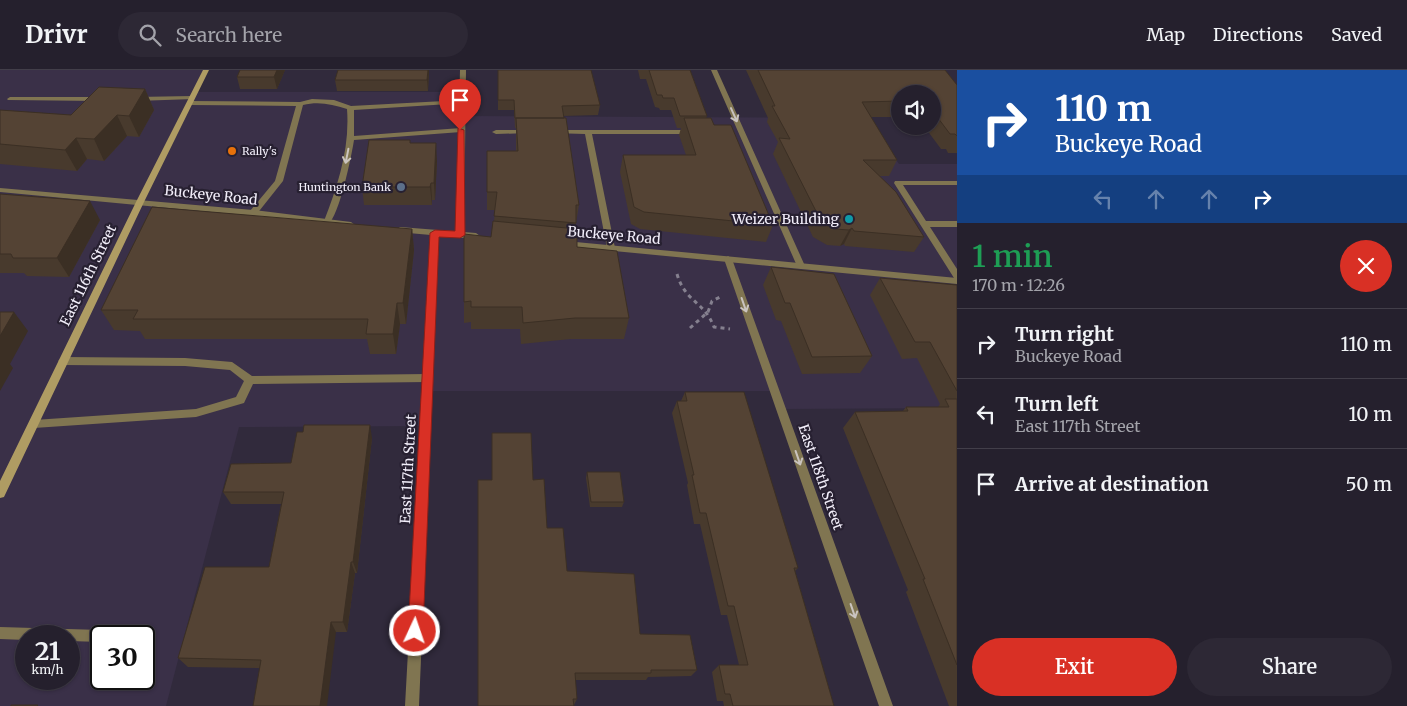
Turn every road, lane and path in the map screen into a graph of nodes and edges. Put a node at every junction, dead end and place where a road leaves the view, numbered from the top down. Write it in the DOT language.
graph roads {
  1 [pos="206,70"];
  2 [pos="463,70"];
  3 [pos="714,70"];
  4 [pos="10,99"];
  5 [pos="104,99"];
  6 [pos="124,99"];
  7 [pos="191,101"];
  8 [pos="463,102"];
  9 [pos="300,104"];
  10 [pos="350,108"];
  11 [pos="460,130"];
  12 [pos="496,132"];
  13 [pos="533,132"];
  14 [pos="542,132"];
  15 [pos="588,132"];
  16 [pos="702,132"];
  17 [pos="350,138"];
  18 [pos="957,183"];
  19 [pos="0,190"];
  20 [pos="140,202"];
  21 [pos="253,213"];
  22 [pos="328,221"];
  23 [pos="924,224"];
  24 [pos="957,224"];
  25 [pos="356,226"];
  26 [pos="395,230"];
  27 [pos="435,233"];
  28 [pos="460,235"];
  29 [pos="485,237"];
  30 [pos="552,243"];
  31 [pos="611,248"];
  32 [pos="728,258"];
  33 [pos="801,266"];
  34 [pos="677,274"];
  35 [pos="957,276"];
  36 [pos="957,281"];
  37 [pos="720,297"];
  38 [pos="708,312"];
  39 [pos="690,328"];
  40 [pos="730,329"];
  41 [pos="63,361"];
  42 [pos="428,378"];
  43 [pos="250,380"];
  44 [pos="34,424"];
  45 [pos="0,493"];
  46 [pos="0,633"];
  47 [pos="90,636"];
  48 [pos="412,706"];
  49 [pos="886,706"];
  1 -- 7 [label="main road, East 116th Street"];
  2 -- 8 [label="street"];
  3 -- 33 [label="street, one-way"];
  4 -- 5 [label="street"];
  6 -- 7 [label="street"];
  7 -- 9 [label="street"];
  7 -- 20 [label="main road, East 116th Street"];
  8 -- 10 [label="street"];
  8 -- 11 [label="street"];
  9 -- 10 [label="street"];
  9 -- 21 [label="street"];
  10 -- 17 [label="street"];
  11 -- 17 [label="street"];
  11 -- 28 [label="street"];
  12 -- 13 [label="street"];
  14 -- 15 [label="street"];
  15 -- 16 [label="street"];
  15 -- 31 [label="street"];
  17 -- 22 [label="street, one-way"];
  18 -- 23 [label="street"];
  19 -- 20 [label="street, Buckeye Road"];
  20 -- 21 [label="street, Buckeye Road"];
  20 -- 41 [label="main road, East 116th Street"];
  21 -- 22 [label="street, Buckeye Road"];
  22 -- 25 [label="street, Buckeye Road"];
  23 -- 24 [label="street"];
  23 -- 35 [label="street"];
  26 -- 27 [label="street"];
  27 -- 28 [label="street"];
  27 -- 42 [label="street, East 117th Street"];
  28 -- 29 [label="street"];
  30 -- 31 [label="street, Buckeye Road"];
  31 -- 32 [label="street, Buckeye Road"];
  32 -- 33 [label="street, Buckeye Road"];
  32 -- 49 [label="street, East 118th Street, one-way"];
  33 -- 36 [label="street, Buckeye Road"];
  34 -- 38 [label="path"];
  37 -- 38 [label="path"];
  38 -- 39 [label="path"];
  38 -- 40 [label="path"];
  41 -- 43 [label="street"];
  41 -- 44 [label="main road, East 116th Street"];
  42 -- 43 [label="street"];
  42 -- 48 [label="street, East 117th Street"];
  43 -- 44 [label="street"];
  44 -- 45 [label="main road, East 116th Street"];
  46 -- 47 [label="street"];
}
